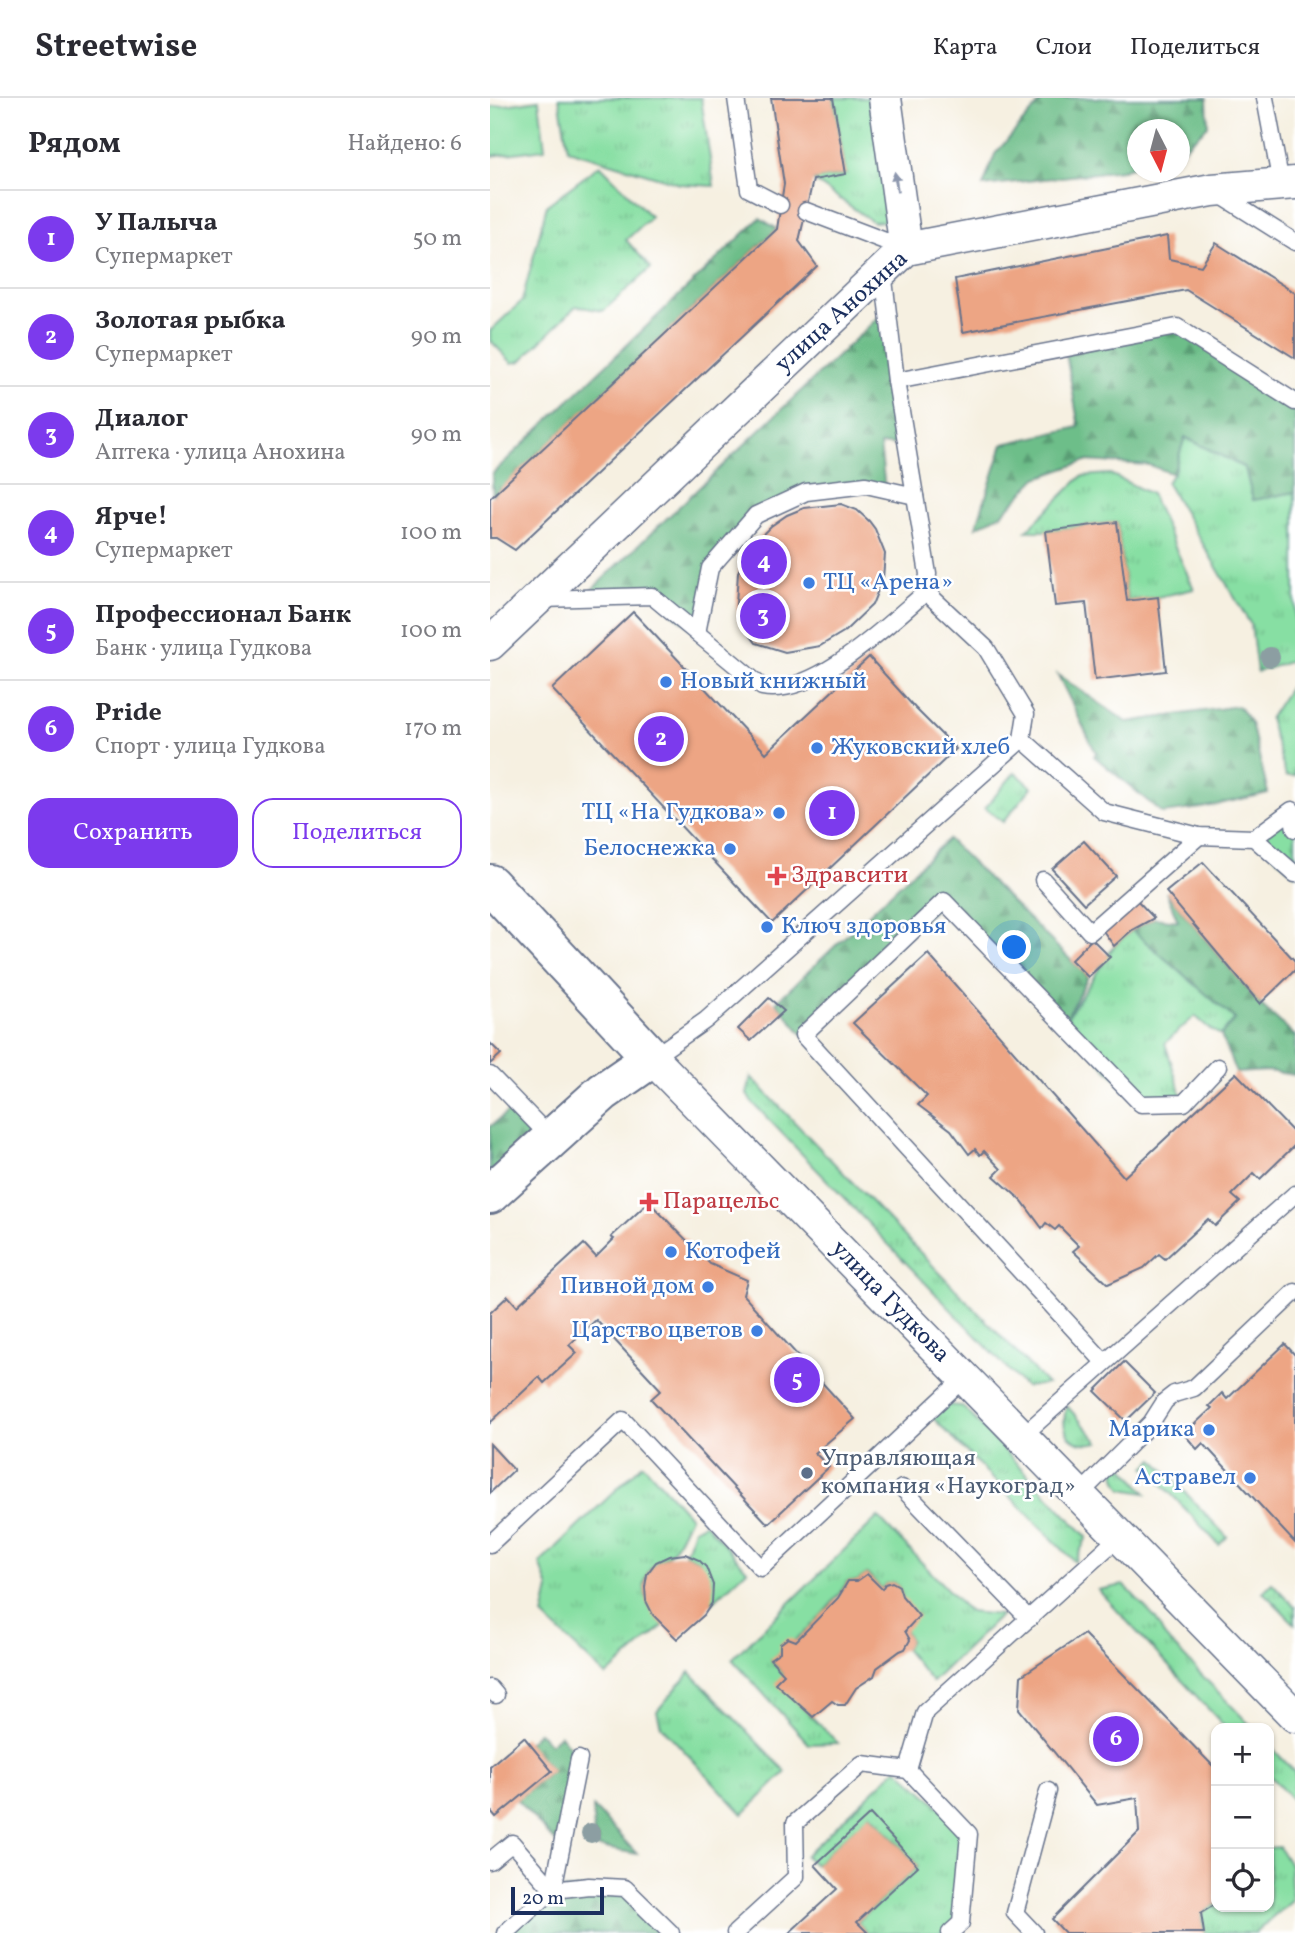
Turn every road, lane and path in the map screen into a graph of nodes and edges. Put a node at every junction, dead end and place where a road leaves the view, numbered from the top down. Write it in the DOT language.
graph roads {
  1 [pos="736,98"];
  2 [pos="885,98"];
  3 [pos="1265,98"];
  4 [pos="1288,184"];
  5 [pos="1212,190"];
  6 [pos="780,205"];
  7 [pos="806,211"];
  8 [pos="1295,242"];
  9 [pos="906,249"];
  10 [pos="883,271"];
  11 [pos="896,381"];
  12 [pos="1295,402"];
  13 [pos="915,496"];
  14 [pos="926,592"];
  15 [pos="538,599"];
  16 [pos="697,633"];
  17 [pos="490,644"];
  18 [pos="1022,739"];
  19 [pos="1295,829"];
  20 [pos="1199,836"];
  21 [pos="1254,838"];
  22 [pos="1295,874"];
  23 [pos="1043,880"];
  24 [pos="490,884"];
  25 [pos="652,1058"];
  26 [pos="1217,1067"];
  27 [pos="490,1075"];
  28 [pos="552,1139"];
  29 [pos="490,1194"];
  30 [pos="1295,1194"];
  31 [pos="1295,1292"];
  32 [pos="1104,1362"];
  33 [pos="964,1378"];
  34 [pos="1021,1437"];
  35 [pos="902,1488"];
  36 [pos="1079,1495"];
  37 [pos="1119,1537"];
  38 [pos="490,1544"];
  39 [pos="1029,1619"];
  40 [pos="1295,1716"];
  41 [pos="579,1759"];
  42 [pos="908,1770"];
  43 [pos="1048,1791"];
  44 [pos="490,1861"];
  45 [pos="553,1890"];
  46 [pos="505,1933"];
  47 [pos="671,1933"];
  48 [pos="735,1933"];
  49 [pos="950,1933"];
  50 [pos="1034,1933"];
  1 -- 6 [label="lane"];
  9 -- 2 [label="street, one-way"];
  3 -- 4 [label="lane"];
  4 -- 5 [label="street, улица Анохина"];
  5 -- 8 [label="lane"];
  5 -- 9 [label="street, улица Анохина"];
  7 -- 9 [label="lane"];
  9 -- 10 [label="street, улица Анохина"];
  10 -- 11 [label="lane"];
  10 -- 15 [label="street, улица Анохина"];
  11 -- 12 [label="lane"];
  11 -- 13 [label="lane"];
  13 -- 14 [label="lane"];
  13 -- 16 [label="lane"];
  14 -- 16 [label="lane"];
  14 -- 18 [label="lane"];
  15 -- 16 [label="lane"];
  15 -- 17 [label="street, улица Анохина"];
  18 -- 20 [label="lane"];
  18 -- 25 [label="lane"];
  19 -- 21 [label="lane"];
  20 -- 21 [label="lane"];
  20 -- 23 [label="lane"];
  21 -- 22 [label="lane"];
  24 -- 25 [label="street, улица Гудкова"];
  25 -- 28 [label="street"];
  25 -- 33 [label="street, улица Гудкова"];
  26 -- 32 [label="lane"];
  27 -- 28 [label="lane"];
  28 -- 29 [label="street"];
  30 -- 32 [label="lane"];
  31 -- 36 [label="lane"];
  32 -- 34 [label="lane"];
  33 -- 34 [label="street, улица Гудкова"];
  33 -- 38 [label="lane"];
  34 -- 36 [label="street, улица Гудкова"];
  35 -- 39 [label="lane"];
  36 -- 37 [label="street, улица Гудкова"];
  37 -- 39 [label="lane"];
  37 -- 40 [label="street, улица Гудкова"];
  39 -- 42 [label="lane"];
  41 -- 45 [label="lane"];
  42 -- 48 [label="lane"];
  42 -- 49 [label="lane"];
  43 -- 50 [label="lane"];
  44 -- 45 [label="lane"];
  45 -- 46 [label="lane"];
  45 -- 47 [label="lane"];
}
